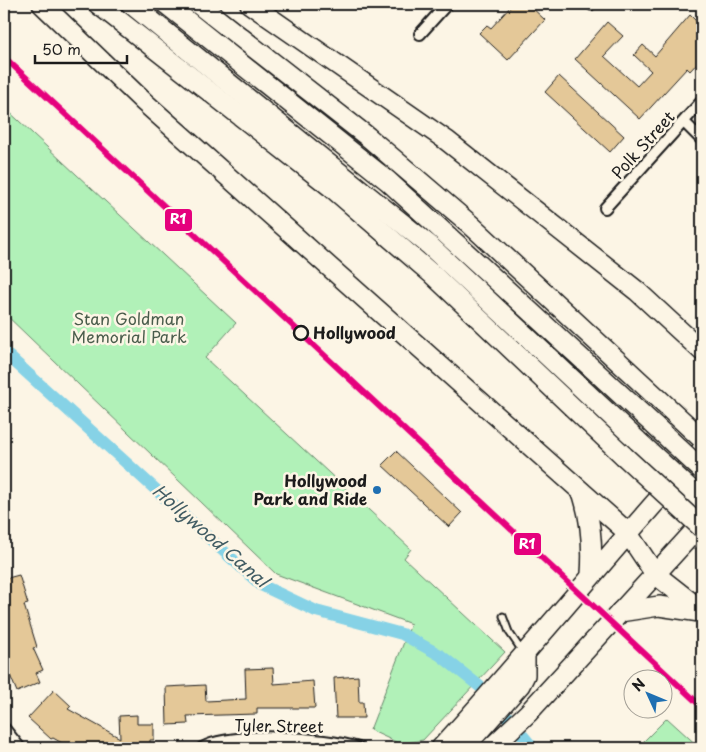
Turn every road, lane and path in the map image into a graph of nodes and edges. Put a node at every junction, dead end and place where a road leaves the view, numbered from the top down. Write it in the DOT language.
graph roads {
  1 [pos="42,4"];
  2 [pos="98,4"];
  3 [pos="131,4"];
  4 [pos="166,4"];
  5 [pos="198,4"];
  6 [pos="250,4"];
  7 [pos="448,4"];
  8 [pos="420,34"];
  9 [pos="702,102"];
  10 [pos="684,122"];
  11 [pos="702,140"];
  12 [pos="605,208"];
  13 [pos="702,351"];
  14 [pos="702,439"];
  15 [pos="702,450"];
  16 [pos="702,470"];
  17 [pos="583,495"];
  18 [pos="702,500"];
  19 [pos="702,523"];
  20 [pos="702,528"];
  21 [pos="627,532"];
  22 [pos="591,574"];
  23 [pos="655,574"];
  24 [pos="620,612"];
  25 [pos="702,612"];
  26 [pos="503,616"];
  27 [pos="525,655"];
  28 [pos="494,702"];
  29 [pos="4,728"];
  30 [pos="321,740"];
  31 [pos="20,748"];
  32 [pos="202,748"];
  33 [pos="313,748"];
  34 [pos="358,748"];
  35 [pos="441,748"];
  36 [pos="464,748"];
  37 [pos="491,748"];
  1 -- 17 [label="highway"];
  2 -- 20 [label="highway, bridge"];
  3 -- 18 [label="highway, bridge"];
  4 -- 16 [label="highway, bridge"];
  5 -- 14 [label="highway"];
  6 -- 13 [label="highway"];
  7 -- 8 [label="street"];
  9 -- 10 [label="street, Polk Street"];
  10 -- 11 [label="street"];
  10 -- 12 [label="street, Polk Street"];
  15 -- 21 [label="highway"];
  17 -- 21 [label="highway"];
  17 -- 22 [label="highway"];
  19 -- 23 [label="highway"];
  21 -- 22 [label="highway"];
  21 -- 23 [label="highway"];
  22 -- 27 [label="highway"];
  23 -- 24 [label="highway"];
  23 -- 25 [label="highway"];
  24 -- 25 [label="highway"];
  24 -- 37 [label="highway"];
  26 -- 27 [label="lane"];
  27 -- 28 [label="highway"];
  28 -- 35 [label="highway"];
  28 -- 36 [label="highway"];
  29 -- 31 [label="street"];
  30 -- 32 [label="street, Tyler Street"];
  30 -- 33 [label="lane"];
  30 -- 34 [label="street, Tyler Street"];
}
